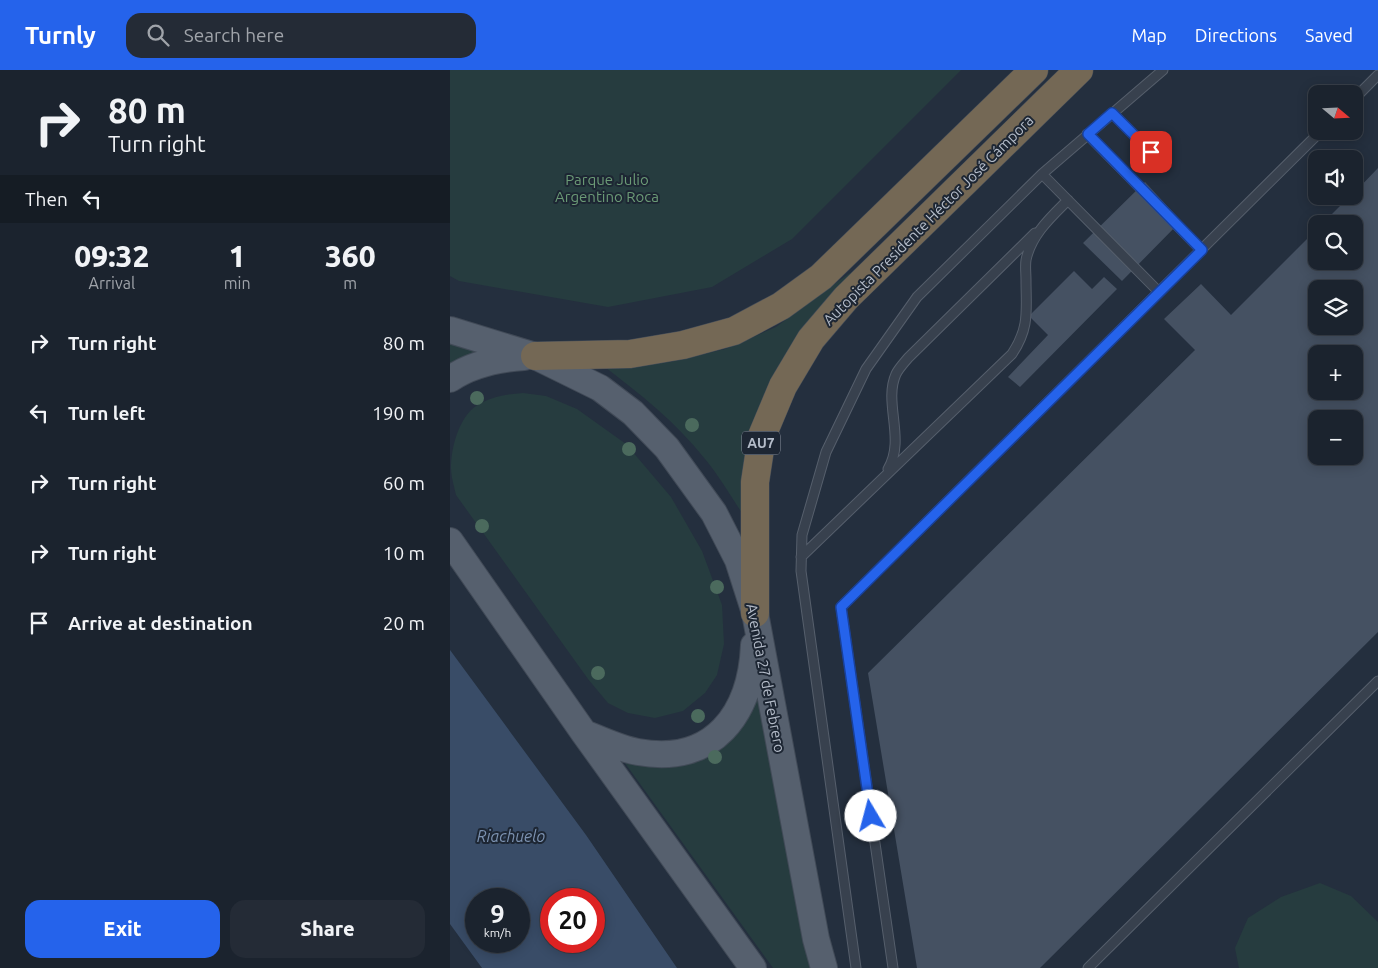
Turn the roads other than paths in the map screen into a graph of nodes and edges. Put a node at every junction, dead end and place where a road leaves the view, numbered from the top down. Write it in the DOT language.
graph roads {
  1 [pos="1034,70"];
  2 [pos="1079,70"];
  3 [pos="1163,70"];
  4 [pos="1378,75"];
  5 [pos="1363,90"];
  6 [pos="1112,113"];
  7 [pos="1088,134"];
  8 [pos="1312,140"];
  9 [pos="1151,152"];
  10 [pos="1042,174"];
  11 [pos="1068,200"];
  12 [pos="1046,222"];
  13 [pos="1202,250"];
  14 [pos="1159,292"];
  15 [pos="450,330"];
  16 [pos="534,356"];
  17 [pos="450,379"];
  18 [pos="883,478"];
  19 [pos="450,541"];
  20 [pos="801,556"];
  21 [pos="755,612"];
  22 [pos="1378,681"];
  23 [pos="584,733"];
  24 [pos="753,968"];
  25 [pos="824,968"];
  26 [pos="856,968"];
  27 [pos="893,968"];
  28 [pos="1088,968"];
  1 -- 16 [label="highway"];
  2 -- 21 [label="highway, Autopista Presidente Héctor José Cámpora / AU7"];
  3 -- 6 [label="lane"];
  4 -- 5 [label="lane"];
  6 -- 7 [label="lane"];
  6 -- 9 [label="lane"];
  7 -- 10 [label="lane"];
  7 -- 13 [label="lane"];
  8 -- 13 [label="lane"];
  10 -- 11 [label="lane"];
  10 -- 20 [label="lane"];
  11 -- 12 [label="lane"];
  11 -- 14 [label="lane"];
  12 -- 18 [label="lane"];
  12 -- 18 [label="lane"];
  13 -- 14 [label="lane"];
  14 -- 27 [label="lane"];
  15 -- 16 [label="main road, Avenida 27 de Febrero"];
  16 -- 17 [label="main road"];
  16 -- 21 [label="main road, Avenida 27 de Febrero"];
  18 -- 20 [label="lane"];
  19 -- 23 [label="main road"];
  20 -- 26 [label="lane"];
  21 -- 23 [label="main road"];
  21 -- 25 [label="main road, Avenida 27 de Febrero"];
  22 -- 28 [label="lane"];
  23 -- 24 [label="main road"];
}
